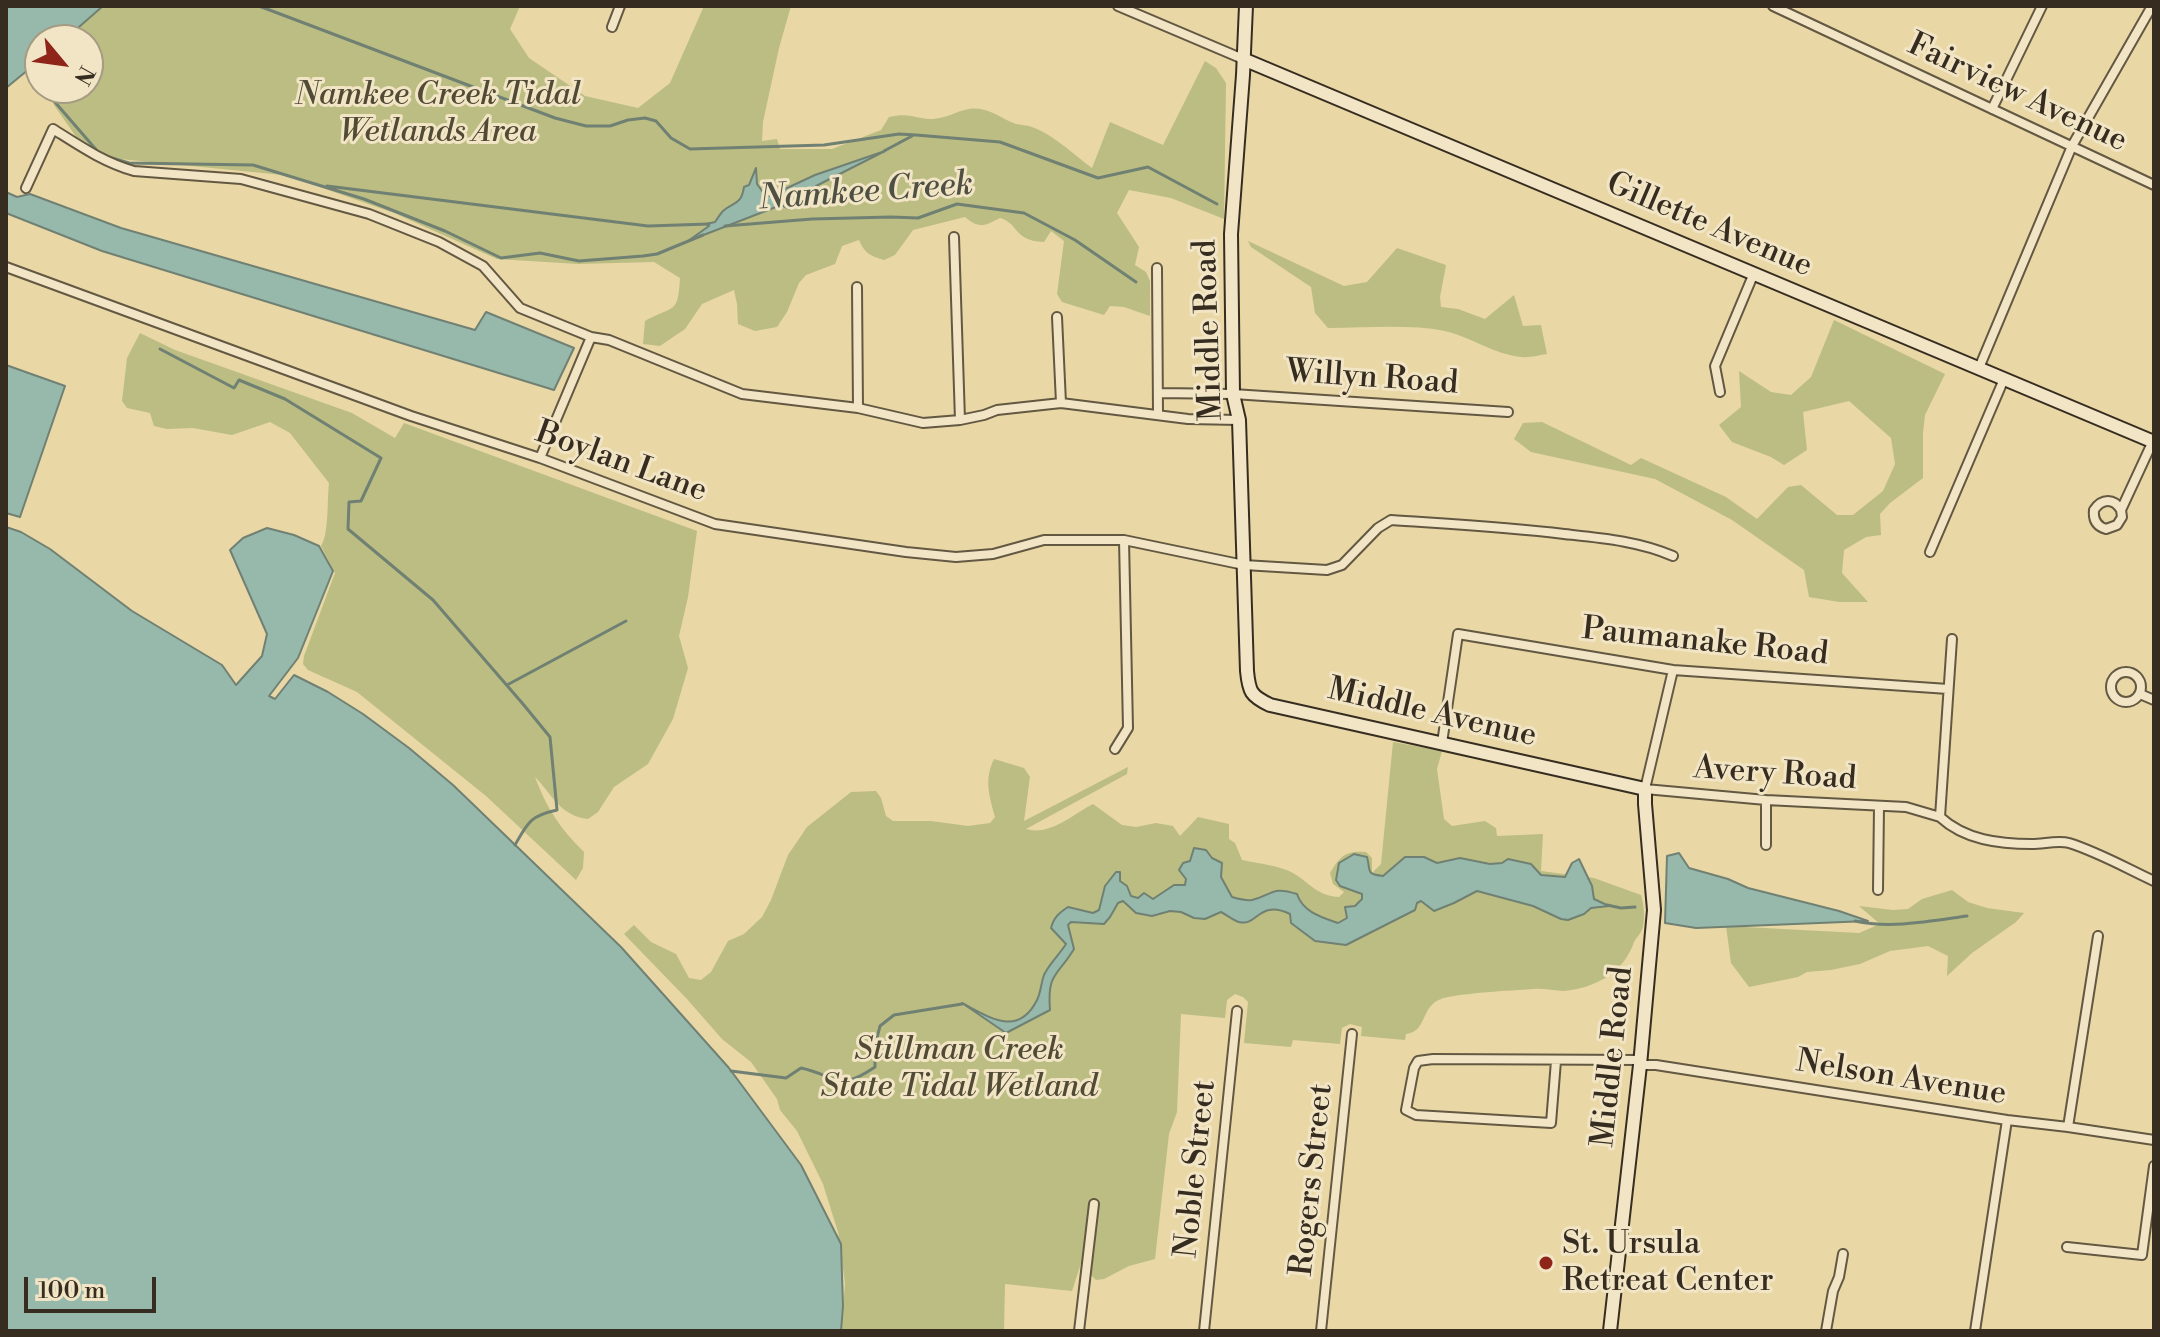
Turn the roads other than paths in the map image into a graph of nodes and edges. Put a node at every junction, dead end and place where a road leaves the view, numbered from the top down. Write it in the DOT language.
graph roads {
  1 [pos="620,6"];
  2 [pos="1118,6"];
  3 [pos="1246,6"];
  4 [pos="1773,6"];
  5 [pos="2042,6"];
  6 [pos="2152,6"];
  7 [pos="2150,21"];
  8 [pos="612,27"];
  9 [pos="1243,59"];
  10 [pos="1992,109"];
  11 [pos="2072,146"];
  12 [pos="2154,185"];
  13 [pos="26,188"];
  14 [pos="954,237"];
  15 [pos="6,267"];
  16 [pos="1157,268"];
  17 [pos="1754,273"];
  18 [pos="857,287"];
  19 [pos="1057,317"];
  20 [pos="591,337"];
  21 [pos="1979,368"];
  22 [pos="2004,379"];
  23 [pos="1720,392"];
  24 [pos="1159,393"];
  25 [pos="1233,394"];
  26 [pos="1061,403"];
  27 [pos="858,408"];
  28 [pos="1508,412"];
  29 [pos="1158,414"];
  30 [pos="960,420"];
  31 [pos="1239,420"];
  32 [pos="2153,442"];
  33 [pos="540,458"];
  34 [pos="2121,510"];
  35 [pos="1124,540"];
  36 [pos="1930,552"];
  37 [pos="1673,556"];
  38 [pos="1244,565"];
  39 [pos="1952,639"];
  40 [pos="1246,652"];
  41 [pos="1673,670"];
  42 [pos="1948,689"];
  43 [pos="2140,694"];
  44 [pos="2154,700"];
  45 [pos="1442,743"];
  46 [pos="1115,749"];
  47 [pos="1645,789"];
  48 [pos="1766,800"];
  49 [pos="1879,807"];
  50 [pos="1940,817"];
  51 [pos="1766,845"];
  52 [pos="2154,881"];
  53 [pos="1878,890"];
  54 [pos="2098,936"];
  55 [pos="1237,1011"];
  56 [pos="1352,1034"];
  57 [pos="1556,1061"];
  58 [pos="1640,1062"];
  59 [pos="2007,1120"];
  60 [pos="2068,1127"];
  61 [pos="2154,1140"];
  62 [pos="2154,1166"];
  63 [pos="1094,1204"];
  64 [pos="2067,1247"];
  65 [pos="1843,1254"];
  66 [pos="1079,1331"];
  67 [pos="1204,1331"];
  68 [pos="1321,1331"];
  69 [pos="1610,1331"];
  70 [pos="1826,1331"];
  71 [pos="1975,1331"];
  1 -- 8 [label="street"];
  2 -- 9 [label="street"];
  3 -- 9 [label="main road, Middle Road"];
  4 -- 10 [label="street, Fairview Avenue"];
  5 -- 10 [label="street"];
  6 -- 7 [label="street"];
  7 -- 11 [label="street"];
  9 -- 17 [label="main road, Gillette Avenue"];
  9 -- 25 [label="main road, Middle Road"];
  10 -- 11 [label="street, Fairview Avenue"];
  11 -- 12 [label="street, Fairview Avenue"];
  11 -- 21 [label="street"];
  13 -- 20 [label="street"];
  14 -- 30 [label="street"];
  15 -- 33 [label="street, Boylan Lane"];
  16 -- 24 [label="street"];
  17 -- 21 [label="main road, Gillette Avenue"];
  17 -- 23 [label="street"];
  18 -- 27 [label="street"];
  19 -- 26 [label="street"];
  20 -- 27 [label="street"];
  20 -- 33 [label="street"];
  21 -- 22 [label="main road, Gillette Avenue"];
  22 -- 32 [label="main road, Gillette Avenue"];
  22 -- 36 [label="street"];
  24 -- 25 [label="street, Willyn Road"];
  24 -- 29 [label="street"];
  25 -- 28 [label="street, Willyn Road"];
  25 -- 31 [label="main road, Middle Road"];
  26 -- 29 [label="street"];
  26 -- 30 [label="street"];
  27 -- 30 [label="street"];
  29 -- 31 [label="street"];
  31 -- 38 [label="main road, Middle Road"];
  32 -- 34 [label="street"];
  33 -- 35 [label="street, Boylan Lane"];
  35 -- 38 [label="street, Boylan Lane"];
  35 -- 46 [label="street"];
  37 -- 38 [label="street, Boylan Lane"];
  38 -- 40 [label="main road, Middle Road"];
  39 -- 42 [label="street"];
  40 -- 45 [label="main road, Middle Avenue"];
  41 -- 42 [label="street, Paumanake Road"];
  41 -- 45 [label="street, Paumanake Road"];
  41 -- 47 [label="street"];
  42 -- 50 [label="street"];
  43 -- 44 [label="street"];
  45 -- 47 [label="main road, Middle Avenue"];
  47 -- 48 [label="street, Avery Road"];
  47 -- 58 [label="main road, Middle Road"];
  48 -- 49 [label="street, Avery Road"];
  48 -- 51 [label="street"];
  49 -- 50 [label="street, Avery Road"];
  49 -- 53 [label="street"];
  50 -- 52 [label="street, Avery Road"];
  54 -- 60 [label="street"];
  55 -- 67 [label="street, Noble Street"];
  56 -- 68 [label="street, Rogers Street"];
  57 -- 57 [label="street, Nelson Avenue"];
  57 -- 58 [label="street, Nelson Avenue"];
  58 -- 59 [label="street, Nelson Avenue"];
  58 -- 69 [label="main road, Middle Road"];
  59 -- 60 [label="street, Nelson Avenue"];
  59 -- 71 [label="street"];
  60 -- 61 [label="street, Nelson Avenue"];
  62 -- 64 [label="street"];
  63 -- 66 [label="street"];
  65 -- 70 [label="street"];
}
